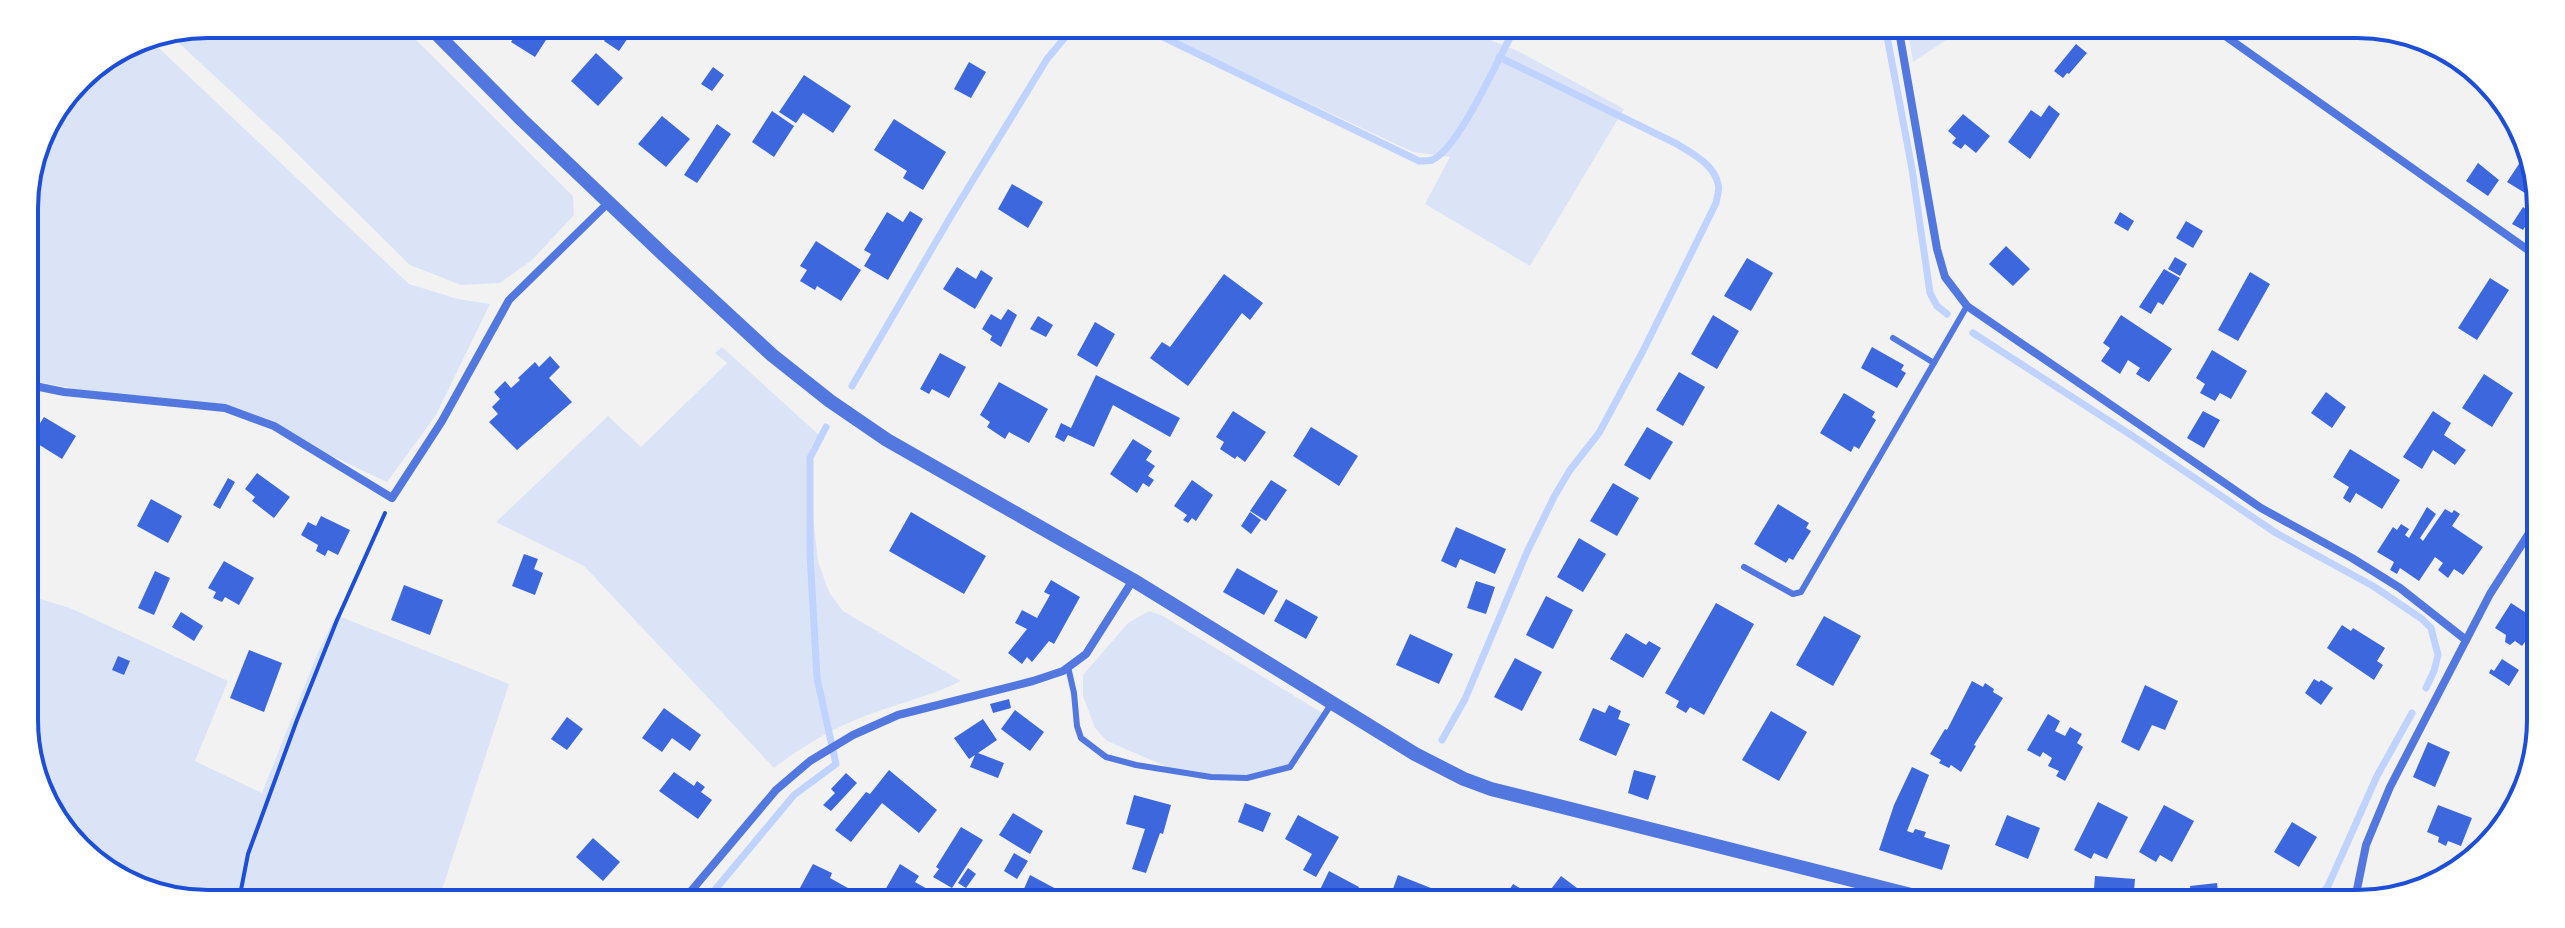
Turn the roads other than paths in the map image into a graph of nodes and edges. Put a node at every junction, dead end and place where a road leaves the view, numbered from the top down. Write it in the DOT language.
graph roads {
  1 [pos="441,38"];
  2 [pos="1900,38"];
  3 [pos="2228,38"];
  4 [pos="608,203"];
  5 [pos="2527,249"];
  6 [pos="1967,306"];
  7 [pos="1893,338"];
  8 [pos="1934,363"];
  9 [pos="38,387"];
  10 [pos="2527,536"];
  11 [pos="1744,567"];
  12 [pos="1133,580"];
  13 [pos="2466,640"];
  14 [pos="1068,667"];
  15 [pos="1332,702"];
  16 [pos="692,890"];
  17 [pos="1891,890"];
  18 [pos="2357,890"];
  1 -- 4 [label="street"];
  2 -- 6 [label="street"];
  3 -- 5 [label="street"];
  4 -- 9 [label="street"];
  4 -- 12 [label="street"];
  6 -- 8 [label="lane"];
  6 -- 13 [label="street"];
  7 -- 8 [label="lane"];
  8 -- 11 [label="lane"];
  10 -- 13 [label="street"];
  12 -- 14 [label="street"];
  12 -- 15 [label="street"];
  13 -- 18 [label="street"];
  14 -- 15 [label="lane"];
  14 -- 16 [label="street"];
  15 -- 17 [label="street"];
}
